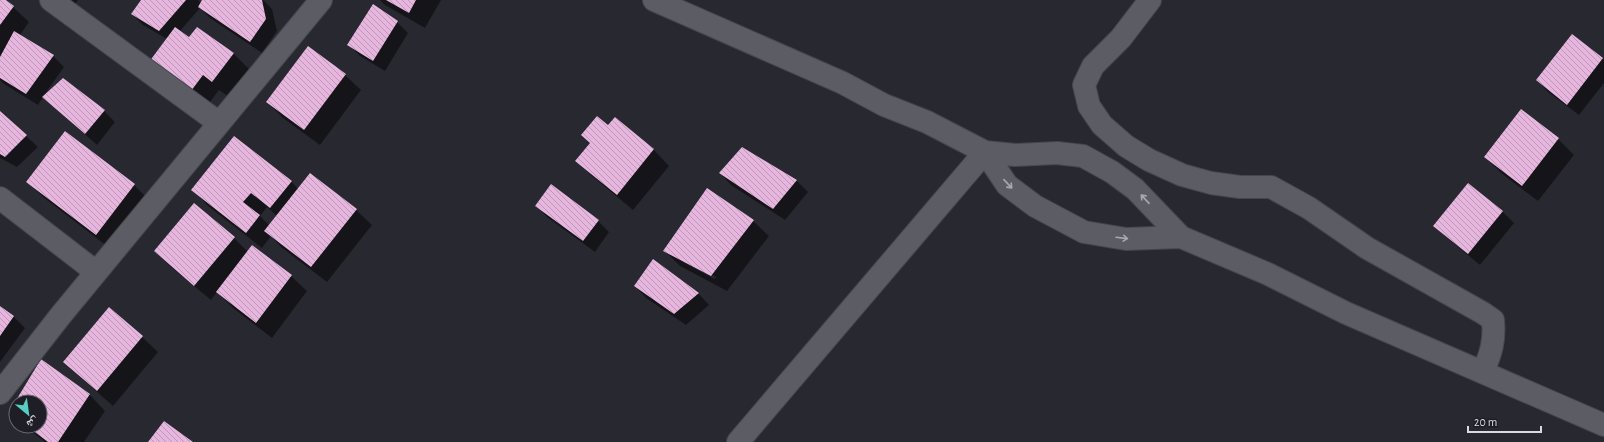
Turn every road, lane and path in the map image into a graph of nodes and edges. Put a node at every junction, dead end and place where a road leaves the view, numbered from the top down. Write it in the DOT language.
graph roads {
  1 [pos="51,0"];
  2 [pos="321,0"];
  3 [pos="654,0"];
  4 [pos="1150,0"];
  5 [pos="219,123"];
  6 [pos="986,152"];
  7 [pos="0,198"];
  8 [pos="1181,237"];
  9 [pos="96,272"];
  10 [pos="1483,372"];
  11 [pos="0,393"];
  12 [pos="1604,425"];
  13 [pos="738,442"];
  1 -- 5 [label="street"];
  2 -- 5 [label="street"];
  3 -- 6 [label="street"];
  4 -- 10 [label="street"];
  5 -- 9 [label="street"];
  8 -- 6 [label="street, one-way"];
  6 -- 8 [label="street, one-way"];
  6 -- 13 [label="street"];
  7 -- 9 [label="street"];
  8 -- 10 [label="street"];
  9 -- 11 [label="street"];
  10 -- 12 [label="street"];
}
